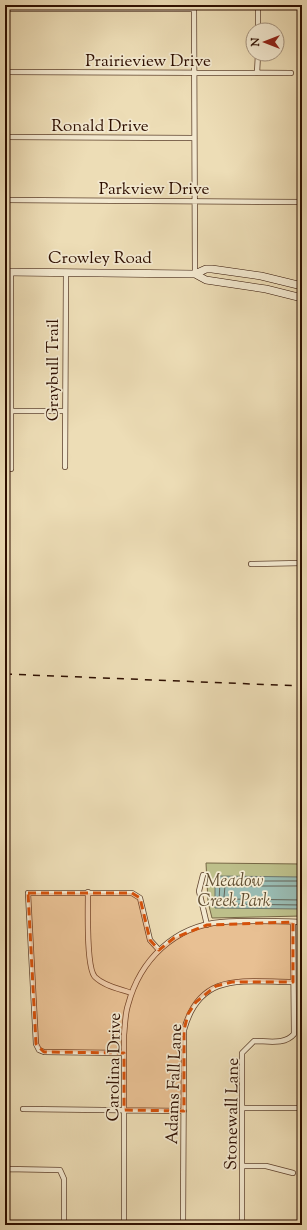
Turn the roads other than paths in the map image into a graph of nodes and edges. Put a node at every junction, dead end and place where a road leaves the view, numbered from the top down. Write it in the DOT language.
graph roads {
  1 [pos="258,5"];
  2 [pos="194,7"];
  3 [pos="5,9"];
  4 [pos="258,22"];
  5 [pos="258,62"];
  6 [pos="5,72"];
  7 [pos="194,73"];
  8 [pos="258,73"];
  9 [pos="291,73"];
  10 [pos="5,137"];
  11 [pos="194,138"];
  12 [pos="5,200"];
  13 [pos="195,200"];
  14 [pos="302,202"];
  15 [pos="8,272"];
  16 [pos="66,272"];
  17 [pos="195,274"];
  18 [pos="302,286"];
  19 [pos="302,298"];
  20 [pos="5,411"];
  21 [pos="11,411"];
  22 [pos="65,411"];
  23 [pos="65,468"];
  24 [pos="11,469"];
  25 [pos="302,563"];
  26 [pos="251,564"];
  27 [pos="203,875"];
  28 [pos="88,892"];
  29 [pos="293,922"];
  30 [pos="302,922"];
  31 [pos="207,924"];
  32 [pos="159,950"];
  33 [pos="293,982"];
  34 [pos="131,993"];
  35 [pos="124,1053"];
  36 [pos="23,1108"];
  37 [pos="242,1108"];
  38 [pos="302,1108"];
  39 [pos="124,1110"];
  40 [pos="184,1111"];
  41 [pos="242,1166"];
  42 [pos="5,1169"];
  43 [pos="293,1173"];
  44 [pos="6,1225"];
  45 [pos="64,1225"];
  46 [pos="124,1225"];
  47 [pos="183,1225"];
  48 [pos="242,1225"];
  1 -- 4 [label="street"];
  2 -- 3 [label="street"];
  2 -- 7 [label="street"];
  5 -- 8 [label="street"];
  6 -- 7 [label="street, Prairieview Drive"];
  7 -- 8 [label="street, Prairieview Drive"];
  7 -- 11 [label="street"];
  8 -- 9 [label="street, Prairieview Drive"];
  10 -- 11 [label="street, Ronald Drive"];
  11 -- 13 [label="street"];
  12 -- 13 [label="street, Parkview Drive"];
  13 -- 14 [label="street, Parkview Drive"];
  13 -- 17 [label="street"];
  15 -- 16 [label="main road, Crowley Road"];
  15 -- 21 [label="street"];
  16 -- 17 [label="main road, Crowley Road"];
  16 -- 22 [label="street, Graybull Trail"];
  17 -- 18 [label="main road, Crowley Road"];
  17 -- 19 [label="main road, Crowley Road"];
  20 -- 21 [label="street"];
  21 -- 22 [label="street"];
  21 -- 24 [label="street"];
  22 -- 23 [label="street, Graybull Trail"];
  25 -- 26 [label="street"];
  27 -- 31 [label="street"];
  28 -- 32 [label="street"];
  28 -- 34 [label="street"];
  28 -- 35 [label="street"];
  29 -- 30 [label="street, Carolina Drive"];
  29 -- 31 [label="street, Carolina Drive"];
  29 -- 33 [label="street, Stonewall Lane"];
  31 -- 32 [label="street, Carolina Drive"];
  32 -- 34 [label="street, Carolina Drive"];
  33 -- 37 [label="street, Stonewall Lane"];
  33 -- 40 [label="street, Adams Fall Lane"];
  34 -- 35 [label="street, Carolina Drive"];
  35 -- 39 [label="street, Carolina Drive"];
  36 -- 39 [label="street"];
  37 -- 38 [label="street"];
  37 -- 41 [label="street, Stonewall Lane"];
  39 -- 40 [label="street"];
  39 -- 46 [label="street, Carolina Drive"];
  40 -- 47 [label="street, Adams Fall Lane"];
  41 -- 43 [label="street"];
  41 -- 48 [label="street, Stonewall Lane"];
  42 -- 44 [label="street"];
  42 -- 45 [label="street"];
}
